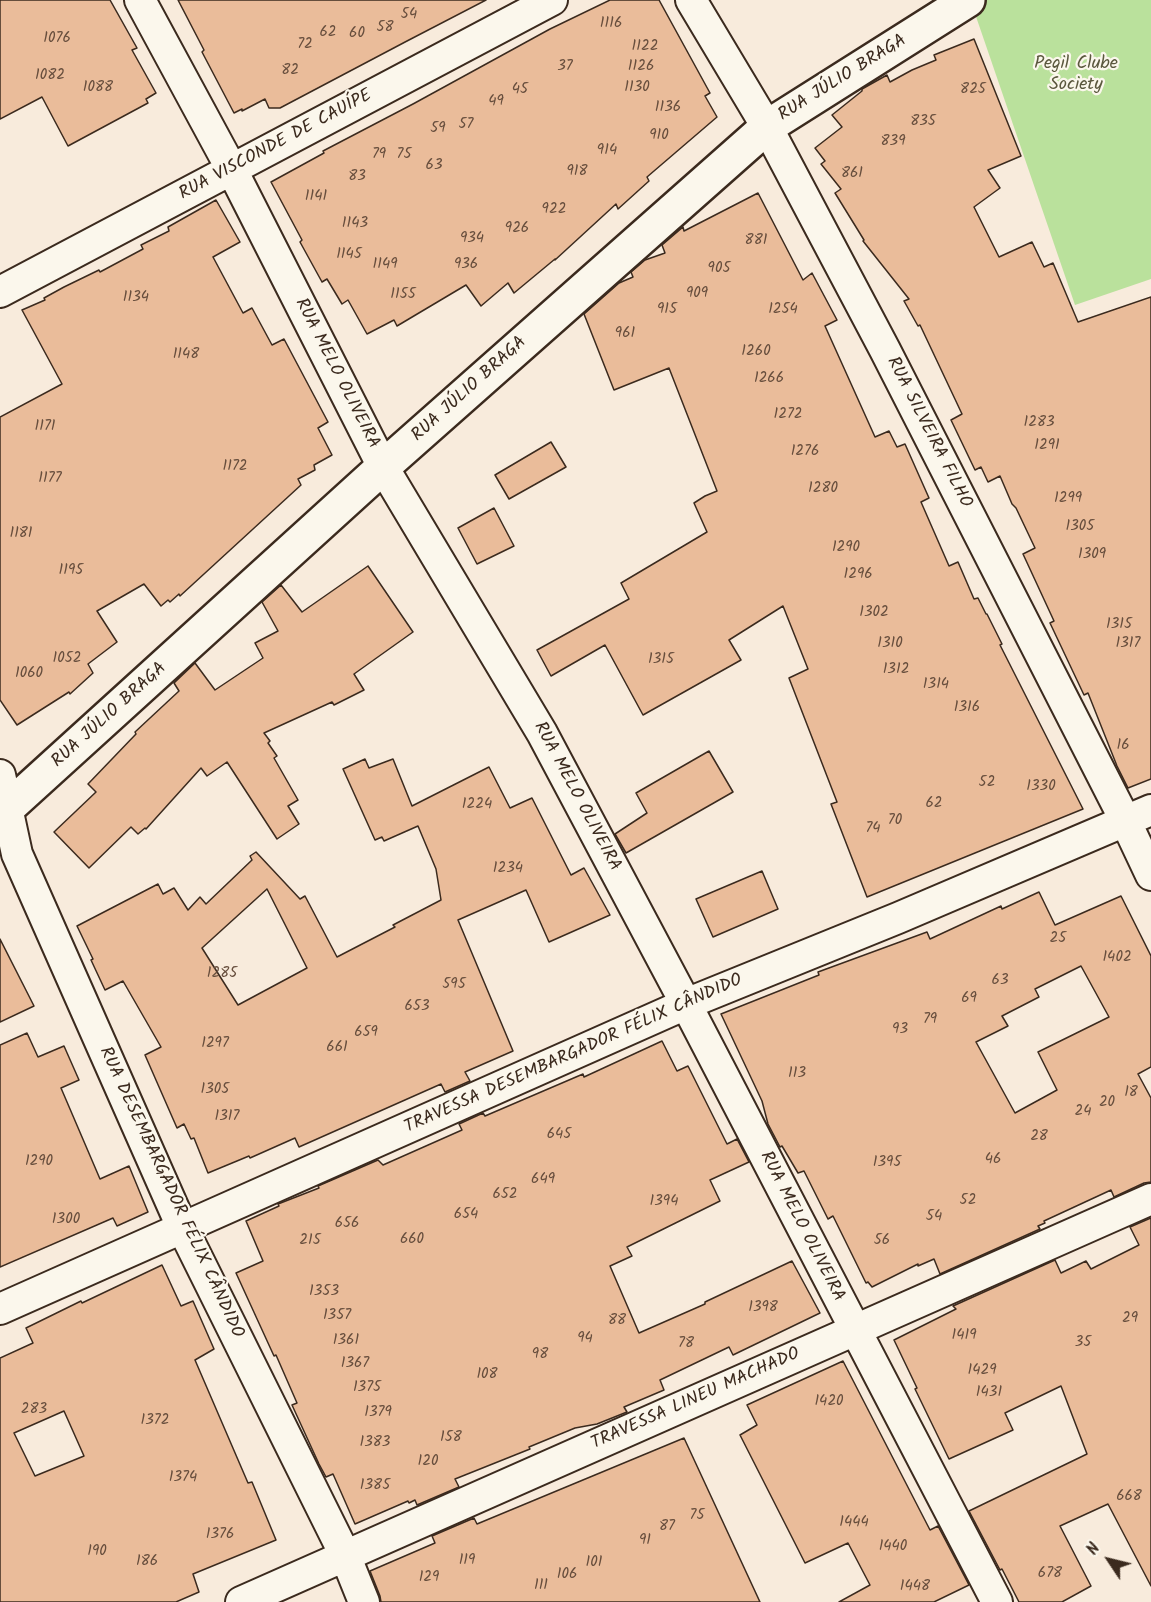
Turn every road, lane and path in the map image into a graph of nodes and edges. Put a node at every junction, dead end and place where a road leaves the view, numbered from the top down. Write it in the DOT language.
graph roads {
  1 [pos="140,0"];
  2 [pos="552,0"];
  3 [pos="691,0"];
  4 [pos="968,0"];
  5 [pos="767,127"];
  6 [pos="232,170"];
  7 [pos="0,292"];
  8 [pos="383,467"];
  9 [pos="0,775"];
  10 [pos="3,812"];
  11 [pos="1138,815"];
  12 [pos="1151,875"];
  13 [pos="686,1004"];
  14 [pos="1151,1198"];
  15 [pos="182,1227"];
  16 [pos="0,1309"];
  17 [pos="855,1330"];
  18 [pos="345,1556"];
  19 [pos="241,1602"];
  20 [pos="364,1602"];
  21 [pos="997,1602"];
  1 -- 6 [label="street, RUA MELO OLIVEIRA"];
  2 -- 6 [label="street, RUA VISCONDE DE CAUÍPE"];
  3 -- 5 [label="street, RUA SILVEIRA FILHO"];
  4 -- 5 [label="street, RUA JÚLIO BRAGA"];
  5 -- 8 [label="street, RUA JÚLIO BRAGA"];
  5 -- 11 [label="street, RUA SILVEIRA FILHO"];
  6 -- 7 [label="street, RUA VISCONDE DE CAUÍPE"];
  6 -- 8 [label="street, RUA MELO OLIVEIRA"];
  8 -- 10 [label="street, RUA JÚLIO BRAGA"];
  8 -- 13 [label="street, RUA MELO OLIVEIRA"];
  9 -- 10 [label="street, RUA DESEMBARGADOR FÉLIX CÂNDIDO"];
  10 -- 15 [label="street, RUA DESEMBARGADOR FÉLIX CÂNDIDO"];
  11 -- 12 [label="street, RUA SILVEIRA FILHO"];
  11 -- 13 [label="street, TRAVESSA DESEMBARGADOR FÉLIX CÂNDIDO"];
  13 -- 15 [label="street, TRAVESSA DESEMBARGADOR FÉLIX CÂNDIDO"];
  13 -- 17 [label="street, RUA MELO OLIVEIRA"];
  14 -- 17 [label="street, TRAVESSA LINEU MACHADO"];
  15 -- 16 [label="street, TRAVESSA DESEMBARGADOR FÉLIX CÂNDIDO"];
  15 -- 18 [label="street, RUA DESEMBARGADOR FÉLIX CÂNDIDO"];
  17 -- 18 [label="street, TRAVESSA LINEU MACHADO"];
  17 -- 21 [label="street, RUA MELO OLIVEIRA"];
  18 -- 19 [label="street, TRAVESSA LINEU MACHADO"];
  18 -- 20 [label="street, RUA DESEMBARGADOR FÉLIX CÂNDIDO"];
}
